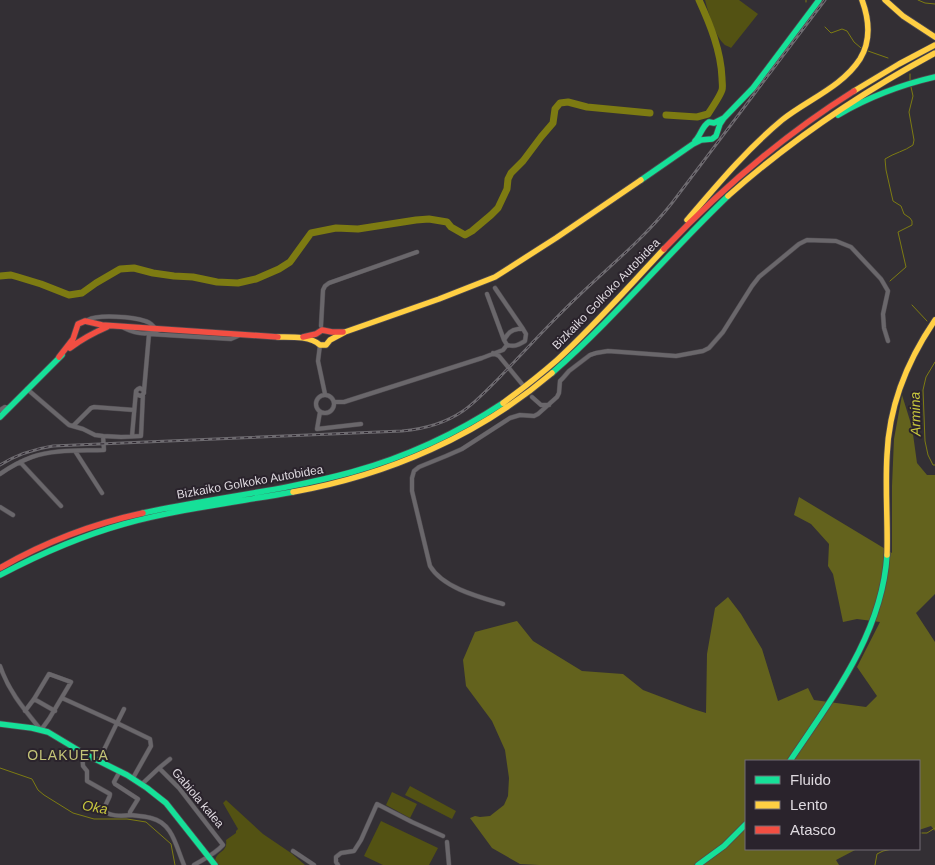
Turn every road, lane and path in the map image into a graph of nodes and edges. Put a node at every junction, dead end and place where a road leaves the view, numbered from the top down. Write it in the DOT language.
graph roads {
  1 [pos="819,0"];
  2 [pos="862,0"];
  3 [pos="885,0"];
  4 [pos="935,35"];
  5 [pos="935,44"];
  6 [pos="935,53"];
  7 [pos="935,77"];
  8 [pos="724,118"];
  9 [pos="714,123"];
  10 [pos="811,129"];
  11 [pos="702,130"];
  12 [pos="718,130"];
  13 [pos="707,138"];
  14 [pos="693,144"];
  15 [pos="418,252"];
  16 [pos="653,260"];
  17 [pos="495,288"];
  18 [pos="487,294"];
  19 [pos="935,320"];
  20 [pos="89,322"];
  21 [pos="117,326"];
  22 [pos="321,326"];
  23 [pos="158,328"];
  24 [pos="523,330"];
  25 [pos="327,331"];
  26 [pos="77,332"];
  27 [pos="345,332"];
  28 [pos="92,333"];
  29 [pos="149,334"];
  30 [pos="242,334"];
  31 [pos="83,338"];
  32 [pos="318,340"];
  33 [pos="330,340"];
  34 [pos="504,340"];
  35 [pos="888,341"];
  36 [pos="507,345"];
  37 [pos="503,350"];
  38 [pos="493,353"];
  39 [pos="60,357"];
  40 [pos="502,361"];
  41 [pos="522,384"];
  42 [pos="27,389"];
  43 [pos="142,391"];
  44 [pos="325,394"];
  45 [pos="532,398"];
  46 [pos="334,402"];
  47 [pos="541,405"];
  48 [pos="549,405"];
  49 [pos="8,408"];
  50 [pos="0,410"];
  51 [pos="134,410"];
  52 [pos="320,412"];
  53 [pos="538,414"];
  54 [pos="0,417"];
  55 [pos="362,424"];
  56 [pos="73,426"];
  57 [pos="103,436"];
  58 [pos="132,436"];
  59 [pos="75,451"];
  60 [pos="20,462"];
  61 [pos="0,474"];
  62 [pos="102,493"];
  63 [pos="61,506"];
  64 [pos="0,507"];
  65 [pos="13,515"];
  66 [pos="0,568"];
  67 [pos="0,575"];
  68 [pos="503,604"];
  69 [pos="0,666"];
  70 [pos="62,698"];
  71 [pos="34,699"];
  72 [pos="124,709"];
  73 [pos="25,711"];
  74 [pos="54,711"];
  75 [pos="117,723"];
  76 [pos="0,724"];
  77 [pos="41,730"];
  78 [pos="82,752"];
  79 [pos="170,759"];
  80 [pos="99,760"];
  81 [pos="791,760"];
  82 [pos="159,768"];
  83 [pos="120,771"];
  84 [pos="133,778"];
  85 [pos="142,784"];
  86 [pos="130,816"];
  87 [pos="745,825"];
  88 [pos="443,836"];
  89 [pos="447,842"];
  90 [pos="293,851"];
  91 [pos="208,856"];
  92 [pos="184,865"];
  93 [pos="194,865"];
  94 [pos="215,865"];
  95 [pos="314,865"];
  96 [pos="338,865"];
  97 [pos="449,865"];
  98 [pos="698,865"];
  1 -- 8 [label="main road"];
  2 -- 16 [label="main road"];
  3 -- 4 [label="main road"];
  5 -- 16 [label="main road, Bizkaiko Golkoko Autobidea"];
  6 -- 10 [label="main road, Bizkaiko Golkoko Autobidea"];
  7 -- 10 [label="main road"];
  8 -- 9 [label="main road"];
  8 -- 12 [label="main road"];
  9 -- 11 [label="main road"];
  9 -- 12 [label="main road"];
  10 -- 67 [label="main road, Bizkaiko Golkoko Autobidea"];
  11 -- 13 [label="main road"];
  11 -- 14 [label="main road"];
  12 -- 13 [label="main road"];
  13 -- 14 [label="main road"];
  14 -- 27 [label="main road"];
  15 -- 22 [label="street"];
  16 -- 66 [label="main road, Bizkaiko Golkoko Autobidea"];
  17 -- 24 [label="street"];
  18 -- 34 [label="street"];
  19 -- 81 [label="main road"];
  20 -- 21 [label="main road"];
  20 -- 23 [label="street"];
  20 -- 26 [label="main road"];
  20 -- 28 [label="main road"];
  21 -- 23 [label="main road"];
  21 -- 28 [label="main road"];
  21 -- 29 [label="street"];
  23 -- 29 [label="street"];
  23 -- 30 [label="main road"];
  24 -- 34 [label="street"];
  24 -- 36 [label="street"];
  25 -- 27 [label="main road"];
  25 -- 32 [label="main road"];
  25 -- 33 [label="main road"];
  26 -- 31 [label="main road"];
  26 -- 39 [label="main road"];
  27 -- 33 [label="main road"];
  28 -- 31 [label="main road"];
  29 -- 30 [label="street"];
  29 -- 43 [label="street"];
  30 -- 32 [label="main road"];
  31 -- 39 [label="main road"];
  32 -- 33 [label="main road"];
  32 -- 44 [label="street"];
  34 -- 36 [label="street"];
  35 -- 48 [label="street"];
  36 -- 37 [label="street"];
  37 -- 38 [label="street"];
  37 -- 40 [label="street"];
  38 -- 40 [label="street"];
  38 -- 46 [label="street"];
  39 -- 42 [label="main road"];
  40 -- 41 [label="street"];
  42 -- 49 [label="main road"];
  42 -- 56 [label="street"];
  43 -- 51 [label="street"];
  43 -- 58 [label="street"];
  44 -- 46 [label="street"];
  44 -- 52 [label="street"];
  45 -- 47 [label="street"];
  46 -- 52 [label="street"];
  47 -- 48 [label="street"];
  47 -- 53 [label="street"];
  48 -- 53 [label="street"];
  49 -- 50 [label="street"];
  49 -- 54 [label="main road"];
  51 -- 56 [label="street"];
  51 -- 58 [label="street"];
  52 -- 55 [label="street"];
  53 -- 68 [label="street"];
  56 -- 57 [label="street"];
  57 -- 58 [label="street"];
  57 -- 59 [label="street"];
  59 -- 60 [label="street"];
  59 -- 62 [label="street"];
  60 -- 61 [label="street"];
  60 -- 63 [label="street"];
  64 -- 65 [label="street"];
  69 -- 73 [label="street"];
  70 -- 71 [label="street"];
  70 -- 74 [label="street"];
  70 -- 75 [label="street"];
  71 -- 73 [label="street"];
  71 -- 74 [label="street"];
  72 -- 75 [label="street"];
  73 -- 77 [label="street"];
  74 -- 77 [label="street"];
  75 -- 80 [label="street"];
  75 -- 84 [label="street"];
  76 -- 77 [label="main road"];
  77 -- 78 [label="main road"];
  78 -- 80 [label="main road"];
  78 -- 86 [label="street"];
  79 -- 82 [label="street"];
  80 -- 83 [label="main road"];
  82 -- 85 [label="street, Gabiola kalea"];
  82 -- 91 [label="street, Gabiola kalea"];
  83 -- 84 [label="main road"];
  83 -- 86 [label="street"];
  84 -- 85 [label="main road"];
  85 -- 91 [label="main road"];
  86 -- 92 [label="street"];
  87 -- 98 [label="main road"];
  88 -- 96 [label="street"];
  89 -- 97 [label="street"];
  90 -- 95 [label="street"];
  91 -- 93 [label="street"];
  91 -- 94 [label="main road"];
}
